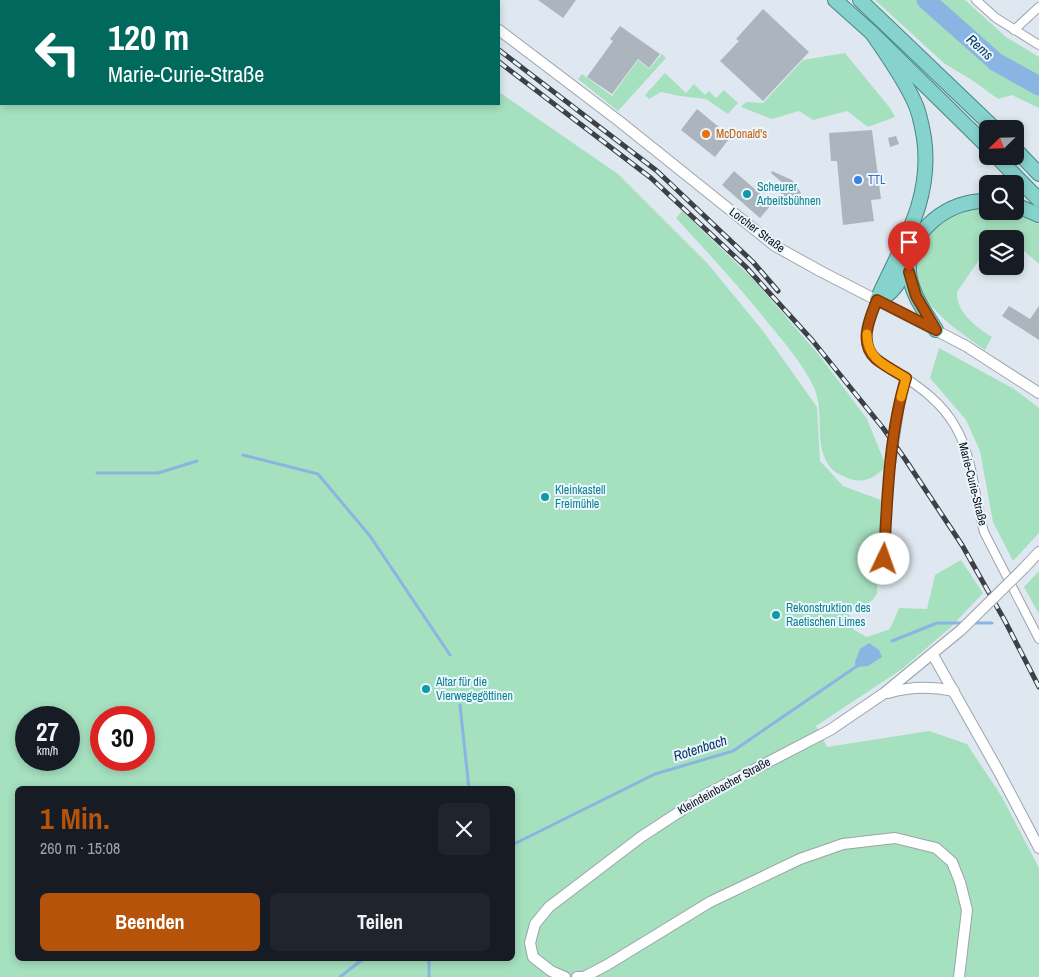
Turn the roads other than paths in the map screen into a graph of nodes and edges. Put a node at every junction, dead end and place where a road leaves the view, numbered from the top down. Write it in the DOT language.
graph roads {
  1 [pos="835,0"];
  2 [pos="860,0"];
  3 [pos="976,0"];
  4 [pos="1039,7"];
  5 [pos="1014,30"];
  6 [pos="500,31"];
  7 [pos="872,33"];
  8 [pos="1039,45"];
  9 [pos="986,120"];
  10 [pos="979,138"];
  11 [pos="1024,158"];
  12 [pos="1005,165"];
  13 [pos="1039,174"];
  14 [pos="1039,200"];
  15 [pos="979,201"];
  16 [pos="1024,209"];
  17 [pos="1039,215"];
  18 [pos="910,259"];
  19 [pos="877,300"];
  20 [pos="936,330"];
  21 [pos="906,378"];
  22 [pos="1039,393"];
  23 [pos="1039,552"];
  24 [pos="884,559"];
  25 [pos="1039,639"];
  26 [pos="933,655"];
  27 [pos="954,691"];
  28 [pos="883,694"];
  29 [pos="1039,848"];
  30 [pos="565,977"];
  31 [pos="577,977"];
  32 [pos="959,977"];
  1 -- 7 [label="highway"];
  2 -- 9 [label="highway"];
  3 -- 5 [label="street"];
  4 -- 5 [label="street"];
  5 -- 8 [label="street"];
  6 -- 19 [label="street, Lorcher Straße"];
  7 -- 10 [label="highway"];
  7 -- 19 [label="highway"];
  11 -- 13 [label="highway"];
  12 -- 14 [label="highway"];
  15 -- 18 [label="highway"];
  16 -- 17 [label="highway"];
  18 -- 19 [label="highway"];
  18 -- 20 [label="highway"];
  19 -- 20 [label="street, Lorcher Straße"];
  19 -- 21 [label="street, Marie-Curie-Straße"];
  20 -- 22 [label="street, Lorcher Straße"];
  21 -- 24 [label="street"];
  21 -- 25 [label="street, Marie-Curie-Straße"];
  23 -- 26 [label="street, Kleindeinbacher Straße, bridge"];
  26 -- 27 [label="street"];
  26 -- 28 [label="street, Kleindeinbacher Straße"];
  27 -- 28 [label="street"];
  27 -- 29 [label="street"];
  28 -- 30 [label="street, Kleindeinbacher Straße"];
  31 -- 32 [label="street"];
}
